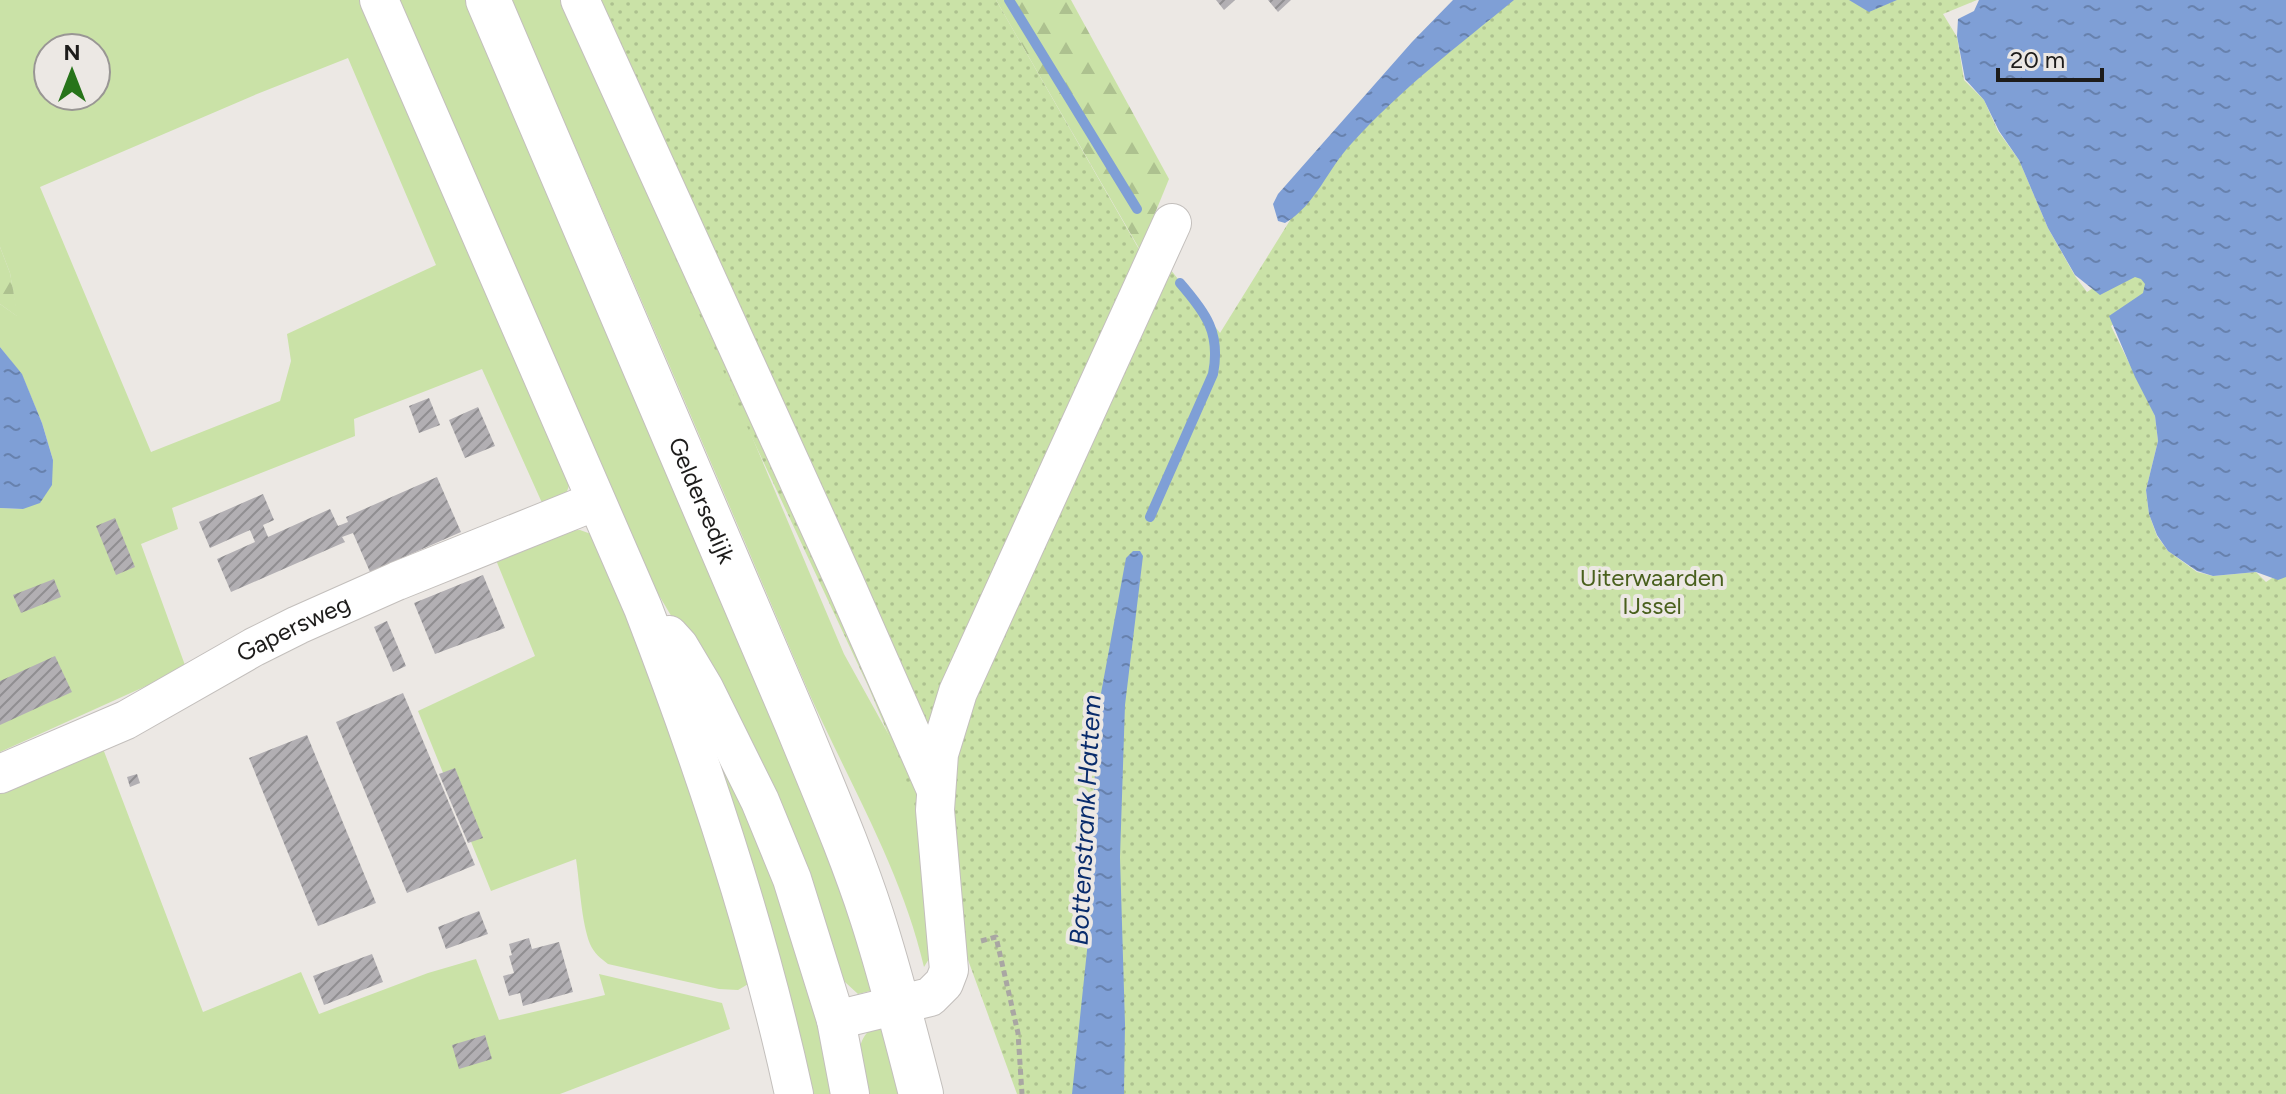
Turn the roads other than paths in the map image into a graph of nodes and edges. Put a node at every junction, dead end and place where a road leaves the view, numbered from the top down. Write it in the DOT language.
graph roads {
  1 [pos="379,0"];
  2 [pos="488,0"];
  3 [pos="580,0"];
  4 [pos="1172,223"];
  5 [pos="596,501"];
  6 [pos="643,608"];
  7 [pos="0,774"];
  8 [pos="936,790"];
  9 [pos="899,1006"];
  10 [pos="836,1020"];
  11 [pos="794,1094"];
  12 [pos="850,1094"];
  13 [pos="921,1094"];
  1 -- 5 [label="street"];
  2 -- 9 [label="main road, Geldersedijk"];
  3 -- 8 [label="street"];
  4 -- 8 [label="street"];
  5 -- 6 [label="street"];
  5 -- 7 [label="street, Gapersweg"];
  6 -- 10 [label="street"];
  6 -- 11 [label="street"];
  8 -- 9 [label="street"];
  9 -- 10 [label="street"];
  9 -- 13 [label="main road, Geldersedijk"];
  10 -- 12 [label="street"];
}
